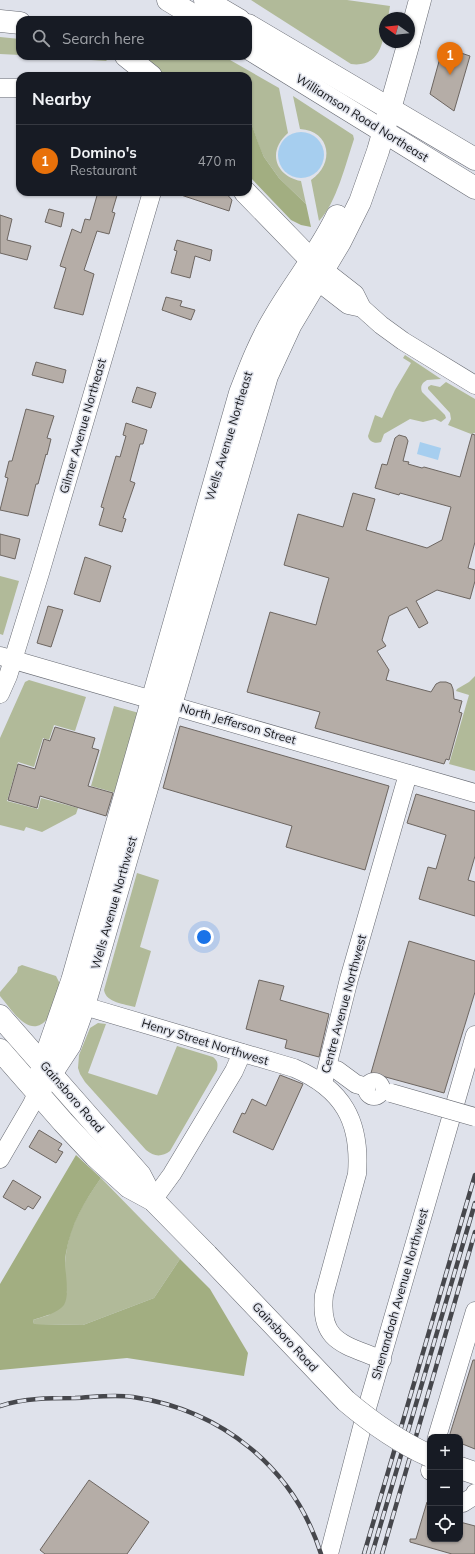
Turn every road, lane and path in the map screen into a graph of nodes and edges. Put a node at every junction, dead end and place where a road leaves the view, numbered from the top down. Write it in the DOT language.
graph roads {
  1 [pos="168,0"];
  2 [pos="205,0"];
  3 [pos="408,0"];
  4 [pos="420,0"];
  5 [pos="403,12"];
  6 [pos="194,16"];
  7 [pos="232,16"];
  8 [pos="415,19"];
  9 [pos="0,21"];
  10 [pos="16,23"];
  11 [pos="252,27"];
  12 [pos="393,48"];
  13 [pos="406,48"];
  14 [pos="252,50"];
  15 [pos="131,60"];
  16 [pos="146,72"];
  17 [pos="0,88"];
  18 [pos="16,88"];
  19 [pos="383,104"];
  20 [pos="377,128"];
  21 [pos="475,159"];
  22 [pos="475,188"];
  23 [pos="151,196"];
  24 [pos="249,196"];
  25 [pos="318,270"];
  26 [pos="475,385"];
  27 [pos="6,658"];
  28 [pos="0,694"];
  29 [pos="161,702"];
  30 [pos="408,774"];
  31 [pos="475,793"];
  32 [pos="84,1006"];
  33 [pos="0,1016"];
  34 [pos="475,1035"];
  35 [pos="0,1050"];
  36 [pos="242,1053"];
  37 [pos="47,1069"];
  38 [pos="337,1070"];
  39 [pos="323,1083"];
  40 [pos="37,1093"];
  41 [pos="475,1117"];
  42 [pos="0,1159"];
  43 [pos="153,1200"];
  44 [pos="475,1311"];
  45 [pos="382,1360"];
  46 [pos="438,1434"];
  47 [pos="427,1454"];
  48 [pos="463,1469"];
  49 [pos="475,1473"];
  50 [pos="329,1554"];
  1 -- 6 [label="main road"];
  2 -- 7 [label="main road"];
  3 -- 5 [label="main road"];
  4 -- 8 [label="main road"];
  9 -- 10 [label="main road"];
  11 -- 19 [label="main road, Williamson Road Northeast"];
  12 -- 19 [label="main road"];
  13 -- 19 [label="main road"];
  14 -- 20 [label="main road, Williamson Road Northeast"];
  15 -- 16 [label="main road"];
  17 -- 18 [label="street"];
  19 -- 20 [label="main road, Wells Avenue Northeast"];
  19 -- 21 [label="main road, Williamson Road Northeast"];
  20 -- 22 [label="main road, Williamson Road Northeast"];
  20 -- 25 [label="main road, Wells Avenue Northeast"];
  23 -- 27 [label="street, Gilmer Avenue Northeast"];
  24 -- 25 [label="main road"];
  25 -- 26 [label="street"];
  25 -- 29 [label="main road, Wells Avenue Northeast"];
  27 -- 28 [label="street, Gilmer Avenue Northeast"];
  27 -- 29 [label="street, North Jefferson Street"];
  29 -- 30 [label="street, North Jefferson Street"];
  29 -- 32 [label="main road, Wells Avenue Northwest"];
  29 -- 37 [label="main road, Wells Avenue Northwest"];
  30 -- 31 [label="street, North Jefferson Street"];
  30 -- 39 [label="street, Centre Avenue Northwest"];
  32 -- 36 [label="street, Henry Street Northwest"];
  32 -- 37 [label="main road, Wells Avenue Northwest"];
  33 -- 37 [label="main road, Gainsboro Road"];
  34 -- 45 [label="street, Shenandoah Avenue Northwest"];
  35 -- 40 [label="main road, Gainsboro Road"];
  36 -- 39 [label="street, Henry Street Northwest"];
  36 -- 43 [label="street"];
  37 -- 40 [label="main road, Wells Avenue Northwest"];
  37 -- 43 [label="main road, Gainsboro Road"];
  38 -- 41 [label="street, bridge"];
  39 -- 45 [label="street, Centre Avenue Northwest"];
  40 -- 42 [label="street, Wells Avenue Northwest"];
  40 -- 43 [label="main road, Gainsboro Road"];
  43 -- 47 [label="main road, Gainsboro Road, bridge"];
  44 -- 46 [label="street"];
  45 -- 50 [label="street, Shenandoah Avenue Northwest"];
  48 -- 49 [label="main road"];
}
